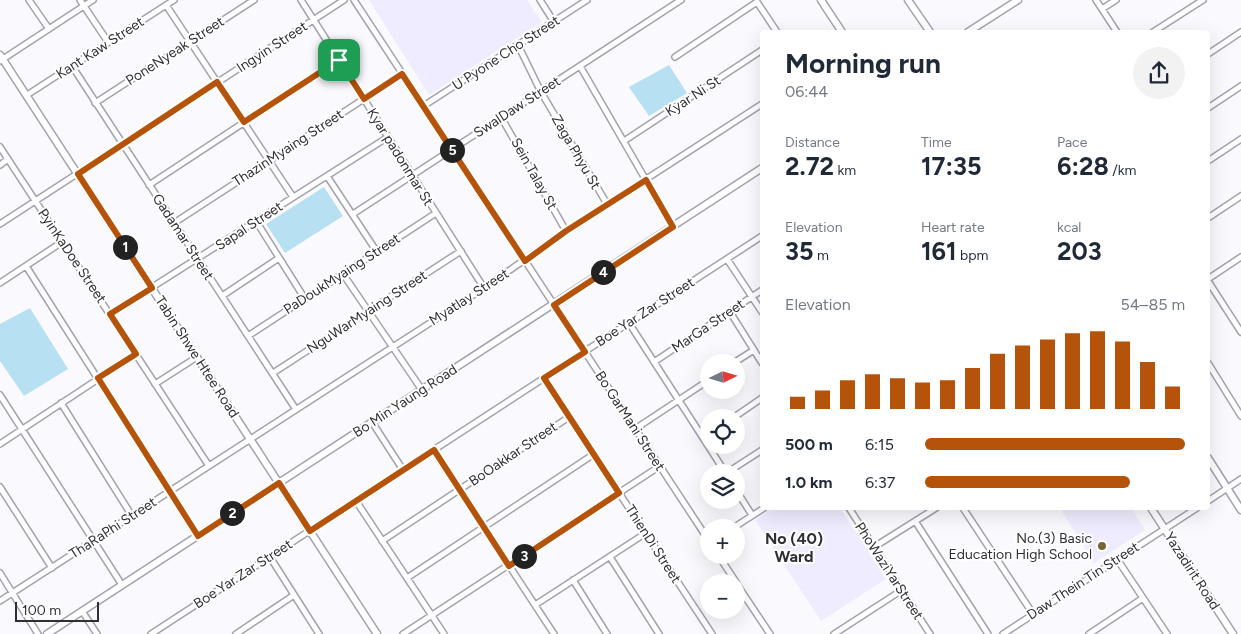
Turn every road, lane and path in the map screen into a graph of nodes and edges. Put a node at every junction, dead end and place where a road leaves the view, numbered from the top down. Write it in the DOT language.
graph roads {
  1 [pos="29,0"];
  2 [pos="80,0"];
  3 [pos="93,0"];
  4 [pos="174,0"];
  5 [pos="254,0"];
  6 [pos="301,0"];
  7 [pos="344,0"];
  8 [pos="354,0"];
  9 [pos="540,0"];
  10 [pos="587,0"];
  11 [pos="681,0"];
  12 [pos="821,0"];
  13 [pos="908,0"];
  14 [pos="1018,0"];
  15 [pos="1096,0"];
  16 [pos="1116,0"];
  17 [pos="1203,0"];
  18 [pos="757,1"];
  19 [pos="166,5"];
  20 [pos="84,6"];
  21 [pos="1102,9"];
  22 [pos="314,20"];
  23 [pos="554,22"];
  24 [pos="49,29"];
  25 [pos="776,30"];
  26 [pos="841,30"];
  27 [pos="929,30"];
  28 [pos="971,30"];
  29 [pos="1116,30"];
  30 [pos="1156,30"];
  31 [pos="1241,32"];
  32 [pos="190,41"];
  33 [pos="108,42"];
  34 [pos="518,45"];
  35 [pos="760,51"];
  36 [pos="1210,53"];
  37 [pos="674,57"];
  38 [pos="1,59"];
  39 [pos="339,60"];
  40 [pos="72,66"];
  41 [pos="580,66"];
  42 [pos="402,74"];
  43 [pos="217,82"];
  44 [pos="1241,86"];
  45 [pos="540,92"];
  46 [pos="27,95"];
  47 [pos="364,99"];
  48 [pos="96,103"];
  49 [pos="760,105"];
  50 [pos="425,106"];
  51 [pos="1210,107"];
  52 [pos="501,117"];
  53 [pos="244,122"];
  54 [pos="388,137"];
  55 [pos="1241,139"];
  56 [pos="624,141"];
  57 [pos="123,144"];
  58 [pos="0,147"];
  59 [pos="452,150"];
  60 [pos="8,159"];
  61 [pos="1210,160"];
  62 [pos="269,161"];
  63 [pos="0,165"];
  64 [pos="760,169"];
  65 [pos="78,174"];
  66 [pos="412,175"];
  67 [pos="327,176"];
  68 [pos="646,180"];
  69 [pos="149,185"];
  70 [pos="1241,196"];
  71 [pos="293,197"];
  72 [pos="35,201"];
  73 [pos="607,204"];
  74 [pos="436,213"];
  75 [pos="353,214"];
  76 [pos="1210,217"];
  77 [pos="256,221"];
  78 [pos="174,223"];
  79 [pos="0,224"];
  80 [pos="673,227"];
  81 [pos="566,231"];
  82 [pos="760,237"];
  83 [pos="62,242"];
  84 [pos="460,251"];
  85 [pos="377,252"];
  86 [pos="1241,257"];
  87 [pos="198,258"];
  88 [pos="279,258"];
  89 [pos="727,259"];
  90 [pos="525,261"];
  91 [pos="26,266"];
  92 [pos="343,274"];
  93 [pos="1210,279"];
  94 [pos="0,283"];
  95 [pos="1210,283"];
  96 [pos="152,288"];
  97 [pos="484,288"];
  98 [pos="760,291"];
  99 [pos="222,296"];
  100 [pos="752,297"];
  101 [pos="305,298"];
  102 [pos="554,305"];
  103 [pos="760,309"];
  104 [pos="369,311"];
  105 [pos="730,312"];
  106 [pos="110,314"];
  107 [pos="629,323"];
  108 [pos="1241,332"];
  109 [pos="248,336"];
  110 [pos="392,346"];
  111 [pos="754,350"];
  112 [pos="585,352"];
  113 [pos="136,354"];
  114 [pos="745,356"];
  115 [pos="196,357"];
  116 [pos="760,360"];
  117 [pos="654,362"];
  118 [pos="1210,366"];
  119 [pos="273,373"];
  120 [pos="98,378"];
  121 [pos="544,378"];
  122 [pos="155,384"];
  123 [pos="700,386"];
  124 [pos="422,390"];
  125 [pos="0,395"];
  126 [pos="760,399"];
  127 [pos="678,400"];
  128 [pos="61,403"];
  129 [pos="296,408"];
  130 [pos="745,410"];
  131 [pos="1241,416"];
  132 [pos="569,417"];
  133 [pos="372,422"];
  134 [pos="22,429"];
  135 [pos="635,429"];
  136 [pos="700,434"];
  137 [pos="250,439"];
  138 [pos="0,444"];
  139 [pos="434,450"];
  140 [pos="760,451"];
  141 [pos="594,454"];
  142 [pos="1210,461"];
  143 [pos="740,464"];
  144 [pos="209,466"];
  145 [pos="660,466"];
  146 [pos="404,470"];
  147 [pos="1241,479"];
  148 [pos="279,483"];
  149 [pos="0,487"];
  150 [pos="1227,489"];
  151 [pos="459,490"];
  152 [pos="171,491"];
  153 [pos="619,493"];
  154 [pos="1210,500"];
  155 [pos="356,501"];
  156 [pos="745,504"];
  157 [pos="761,510"];
  158 [pos="850,510"];
  159 [pos="933,510"];
  160 [pos="964,510"];
  161 [pos="1152,510"];
  162 [pos="1194,510"];
  163 [pos="1241,510"];
  164 [pos="752,515"];
  165 [pos="132,516"];
  166 [pos="745,520"];
  167 [pos="915,521"];
  168 [pos="484,527"];
  169 [pos="700,527"];
  170 [pos="1164,528"];
  171 [pos="310,531"];
  172 [pos="646,533"];
  173 [pos="198,536"];
  174 [pos="382,540"];
  175 [pos="94,541"];
  176 [pos="874,547"];
  177 [pos="270,557"];
  178 [pos="610,557"];
  179 [pos="1117,559"];
  180 [pos="509,566"];
  181 [pos="52,568"];
  182 [pos="0,573"];
  183 [pos="407,578"];
  184 [pos="573,580"];
  185 [pos="122,585"];
  186 [pos="902,590"];
  187 [pos="13,593"];
  188 [pos="294,595"];
  189 [pos="745,596"];
  190 [pos="1143,598"];
  191 [pos="0,601"];
  192 [pos="535,605"];
  193 [pos="82,611"];
  194 [pos="1032,614"];
  195 [pos="432,615"];
  196 [pos="38,634"];
  197 [pos="48,634"];
  198 [pos="97,634"];
  199 [pos="151,634"];
  200 [pos="236,634"];
  201 [pos="318,634"];
  202 [pos="377,634"];
  203 [pos="403,634"];
  204 [pos="444,634"];
  205 [pos="554,634"];
  206 [pos="607,634"];
  207 [pos="659,634"];
  208 [pos="712,634"];
  209 [pos="770,634"];
  210 [pos="834,634"];
  211 [pos="929,634"];
  212 [pos="988,634"];
  213 [pos="1003,634"];
  214 [pos="1089,634"];
  215 [pos="1166,634"];
  216 [pos="1233,634"];
  1 -- 24 [label="street"];
  2 -- 20 [label="street"];
  3 -- 20 [label="street"];
  4 -- 19 [label="street, Kant Kaw Street"];
  5 -- 32 [label="street, PoneNyeak Street"];
  6 -- 22 [label="street, Kyar padonmar St"];
  7 -- 22 [label="street, Ingyin Street"];
  8 -- 42 [label="street, Bo GarMani Street"];
  9 -- 23 [label="street"];
  10 -- 23 [label="street, U Pyone Cho Street"];
  11 -- 41 [label="street, SwalDaw Street"];
  12 -- 26 [label="street"];
  13 -- 27 [label="street"];
  14 -- 28 [label="street"];
  15 -- 21 [label="street"];
  16 -- 21 [label="street"];
  17 -- 30 [label="street"];
  18 -- 25 [label="street"];
  18 -- 37 [label="street"];
  19 -- 32 [label="street"];
  19 -- 33 [label="street, Kant Kaw Street"];
  20 -- 24 [label="street"];
  20 -- 33 [label="street"];
  21 -- 29 [label="street"];
  22 -- 39 [label="street, Kyar padonmar St"];
  22 -- 43 [label="street, Ingyin Street"];
  23 -- 34 [label="street, U Pyone Cho Street"];
  24 -- 38 [label="street"];
  31 -- 36 [label="street"];
  32 -- 43 [label="street"];
  32 -- 48 [label="street, PoneNyeak Street"];
  33 -- 40 [label="street, Kant Kaw Street"];
  34 -- 45 [label="street, Zaga Phyu St"];
  34 -- 50 [label="street, U Pyone Cho Street"];
  35 -- 56 [label="street, Kyar Ni St"];
  38 -- 46 [label="street, Tabin Shwe Htee Road"];
  39 -- 47 [label="street, Kyar padonmar St"];
  39 -- 53 [label="street"];
  40 -- 46 [label="street, Kant Kaw Street"];
  40 -- 48 [label="street, Gadamar Street"];
  41 -- 45 [label="street, SwalDaw Street"];
  41 -- 56 [label="street"];
  42 -- 47 [label="street, ThazinMyaing Street"];
  42 -- 50 [label="street, Bo GarMani Street"];
  43 -- 53 [label="street"];
  43 -- 57 [label="street, Ingyin Street"];
  44 -- 51 [label="street"];
  45 -- 52 [label="street, SwalDaw Street"];
  45 -- 73 [label="street, Zaga Phyu St"];
  46 -- 65 [label="street, Tabin Shwe Htee Road"];
  47 -- 54 [label="street, Kyar padonmar St"];
  47 -- 62 [label="street, ThazinMyaing Street"];
  48 -- 57 [label="street, Gadamar Street"];
  49 -- 68 [label="street, Myatlay Street"];
  50 -- 59 [label="street, Bo GarMani Street"];
  52 -- 59 [label="street, SwalDaw Street"];
  52 -- 81 [label="street, Sein Talay St"];
  53 -- 62 [label="street"];
  53 -- 69 [label="street"];
  54 -- 66 [label="street, Kyar padonmar St"];
  54 -- 67 [label="street, Sapal Street"];
  55 -- 61 [label="street"];
  56 -- 68 [label="street"];
  57 -- 65 [label="street, Ingyin Street"];
  57 -- 69 [label="street, Gadamar Street"];
  58 -- 60 [label="street, PyinKaDoe Street"];
  59 -- 66 [label="street, SwalDaw Street"];
  59 -- 90 [label="street, Bo GarMani Street"];
  60 -- 63 [label="street"];
  60 -- 72 [label="street, PyinKaDoe Street"];
  62 -- 71 [label="street"];
  62 -- 78 [label="street, ThazinMyaing Street"];
  64 -- 80 [label="street, Bo Min Yaung Road"];
  65 -- 72 [label="street, Ingyin Street"];
  65 -- 96 [label="street, Tabin Shwe Htee Road"];
  66 -- 74 [label="street, Kyar padonmar St"];
  66 -- 75 [label="street, SwalDaw Street"];
  67 -- 71 [label="street, Sapal Street"];
  67 -- 75 [label="street"];
  68 -- 73 [label="street, Myatlay Street"];
  68 -- 80 [label="street"];
  69 -- 78 [label="street, Gadamar Street"];
  70 -- 76 [label="street"];
  71 -- 77 [label="street, Sapal Street"];
  72 -- 79 [label="street, Ingyin Street"];
  72 -- 83 [label="street, PyinKaDoe Street"];
  73 -- 81 [label="street, Myatlay Street"];
  74 -- 84 [label="street, Kyar padonmar St"];
  74 -- 85 [label="street, PaDoukMyaing Street"];
  75 -- 85 [label="street"];
  77 -- 87 [label="street, Sapal Street"];
  77 -- 88 [label="street"];
  78 -- 87 [label="street, Gadamar Street"];
  80 -- 102 [label="street, Bo Min Yaung Road"];
  81 -- 90 [label="street, Myatlay Street"];
  82 -- 89 [label="street, Boe Yar Zar Street"];
  83 -- 91 [label="street"];
  83 -- 106 [label="street, PyinKaDoe Street"];
  84 -- 97 [label="street, Kyar padonmar St"];
  84 -- 104 [label="street, NguWarMyaing Street"];
  85 -- 92 [label="street, PaDoukMyaing Street"];
  86 -- 93 [label="street"];
  87 -- 96 [label="street, Sapal Street"];
  87 -- 99 [label="street, Gadamar Street"];
  88 -- 99 [label="street"];
  88 -- 101 [label="street"];
  89 -- 100 [label="street"];
  89 -- 107 [label="street, Boe Yar Zar Street"];
  90 -- 97 [label="street, Myatlay Street"];
  90 -- 102 [label="street, Bo GarMani Street"];
  91 -- 94 [label="street"];
  91 -- 120 [label="street"];
  92 -- 101 [label="street, PaDoukMyaing Street"];
  92 -- 104 [label="street"];
  95 -- 108 [label="street"];
  96 -- 106 [label="street, Sapal Street"];
  96 -- 115 [label="street, Tabin Shwe Htee Road"];
  97 -- 110 [label="street, Myatlay Street"];
  98 -- 100 [label="street, MarGa Street"];
  99 -- 109 [label="street, Gadamar Street"];
  100 -- 103 [label="street"];
  100 -- 105 [label="street, MarGa Street"];
  101 -- 109 [label="street, PaDoukMyaing Street"];
  102 -- 112 [label="street, Bo GarMani Street"];
  102 -- 124 [label="street, Bo Min Yaung Road"];
  104 -- 110 [label="street"];
  104 -- 119 [label="street, NguWarMyaing Street"];
  105 -- 111 [label="street"];
  105 -- 117 [label="street, MarGa Street"];
  106 -- 113 [label="street, PyinKaDoe Street"];
  107 -- 112 [label="street, Boe Yar Zar Street"];
  107 -- 117 [label="street"];
  109 -- 119 [label="street, Gadamar Street"];
  110 -- 124 [label="street"];
  110 -- 129 [label="street, Myatlay Street"];
  111 -- 114 [label="street"];
  111 -- 116 [label="street"];
  112 -- 121 [label="street, Boe Yar Zar Street"];
  112 -- 135 [label="street, Bo GarMani Street"];
  113 -- 120 [label="street"];
  113 -- 122 [label="street, PyinKaDoe Street"];
  115 -- 122 [label="street"];
  115 -- 137 [label="street, Tabin Shwe Htee Road"];
  117 -- 127 [label="street"];
  118 -- 131 [label="street"];
  119 -- 129 [label="street, Gadamar Street"];
  120 -- 128 [label="street"];
  120 -- 152 [label="street"];
  121 -- 132 [label="street, ThienDi Street"];
  121 -- 139 [label="street, Boe Yar Zar Street"];
  122 -- 144 [label="street, PyinKaDoe Street"];
  123 -- 127 [label="street"];
  124 -- 133 [label="street, Bo Min Yaung Road"];
  125 -- 134 [label="street"];
  126 -- 130 [label="street"];
  127 -- 135 [label="street"];
  127 -- 136 [label="street"];
  128 -- 134 [label="street"];
  128 -- 165 [label="street"];
  129 -- 137 [label="street, Myatlay Street"];
  132 -- 141 [label="street, ThienDi Street"];
  132 -- 151 [label="street, BoOakkar Street"];
  133 -- 146 [label="street"];
  133 -- 148 [label="street, Bo Min Yaung Road"];
  134 -- 138 [label="street"];
  134 -- 175 [label="street"];
  135 -- 145 [label="street, Bo GarMani Street"];
  137 -- 144 [label="street, ThaRaPhi Street"];
  137 -- 148 [label="street, Tabin Shwe Htee Road"];
  139 -- 146 [label="street, Boe Yar Zar Street"];
  139 -- 151 [label="street"];
  140 -- 143 [label="street"];
  141 -- 153 [label="street, ThienDi Street"];
  141 -- 168 [label="street"];
  142 -- 150 [label="street"];
  144 -- 152 [label="street, ThaRaPhi Street"];
  145 -- 153 [label="street"];
  145 -- 169 [label="street, Bo GarMani Street"];
  146 -- 155 [label="street, Boe Yar Zar Street"];
  147 -- 150 [label="street"];
  148 -- 171 [label="street, Tabin Shwe Htee Road"];
  148 -- 173 [label="street, Bo Min Yaung Road"];
  149 -- 181 [label="street"];
  150 -- 154 [label="street"];
  150 -- 163 [label="street"];
  151 -- 168 [label="street"];
  151 -- 174 [label="street, BoOakkar Street"];
  152 -- 165 [label="street, ThaRaPhi Street"];
  152 -- 173 [label="street"];
  153 -- 172 [label="street, ThienDi Street"];
  153 -- 180 [label="street"];
  155 -- 171 [label="street, Boe Yar Zar Street"];
  155 -- 174 [label="street"];
  156 -- 164 [label="street"];
  157 -- 164 [label="street"];
  158 -- 176 [label="street, PhoWaziYarStreet"];
  159 -- 167 [label="street"];
  160 -- 194 [label="street"];
  161 -- 170 [label="street, Yazadirit Road"];
  162 -- 170 [label="street, Daw Thein Tin Street"];
  164 -- 166 [label="street"];
  165 -- 175 [label="street, ThaRaPhi Street"];
  167 -- 176 [label="street"];
  167 -- 212 [label="street"];
  168 -- 180 [label="street"];
  168 -- 183 [label="street"];
  170 -- 179 [label="street, Daw Thein Tin Street"];
  170 -- 216 [label="street, Yazadirit Road"];
  171 -- 177 [label="street, Boe Yar Zar Street"];
  171 -- 202 [label="street, Tabin Shwe Htee Road"];
  172 -- 178 [label="street"];
  172 -- 208 [label="street, ThienDi Street"];
  173 -- 185 [label="street, Bo Min Yaung Road"];
  174 -- 183 [label="street"];
  175 -- 181 [label="street, ThaRaPhi Street"];
  175 -- 185 [label="street"];
  176 -- 186 [label="street, PhoWaziYarStreet"];
  177 -- 188 [label="street"];
  177 -- 199 [label="street, Boe Yar Zar Street"];
  178 -- 184 [label="street"];
  178 -- 207 [label="street"];
  179 -- 190 [label="street"];
  179 -- 194 [label="street, Daw Thein Tin Street"];
  180 -- 192 [label="street"];
  180 -- 195 [label="street"];
  181 -- 187 [label="street, ThaRaPhi Street"];
  182 -- 187 [label="street"];
  183 -- 195 [label="street"];
  184 -- 192 [label="street"];
  184 -- 206 [label="street"];
  185 -- 193 [label="street, Bo Min Yaung Road"];
  186 -- 210 [label="street"];
  186 -- 211 [label="street, PhoWaziYarStreet"];
  187 -- 191 [label="street, ThaRaPhi Street"];
  187 -- 196 [label="street"];
  188 -- 200 [label="street"];
  188 -- 201 [label="street"];
  189 -- 209 [label="street"];
  190 -- 214 [label="street"];
  190 -- 215 [label="street"];
  192 -- 205 [label="street"];
  193 -- 197 [label="street, Bo Min Yaung Road"];
  193 -- 198 [label="street"];
  194 -- 213 [label="street, Daw Thein Tin Street"];
  195 -- 203 [label="street"];
  195 -- 204 [label="street"];
}
